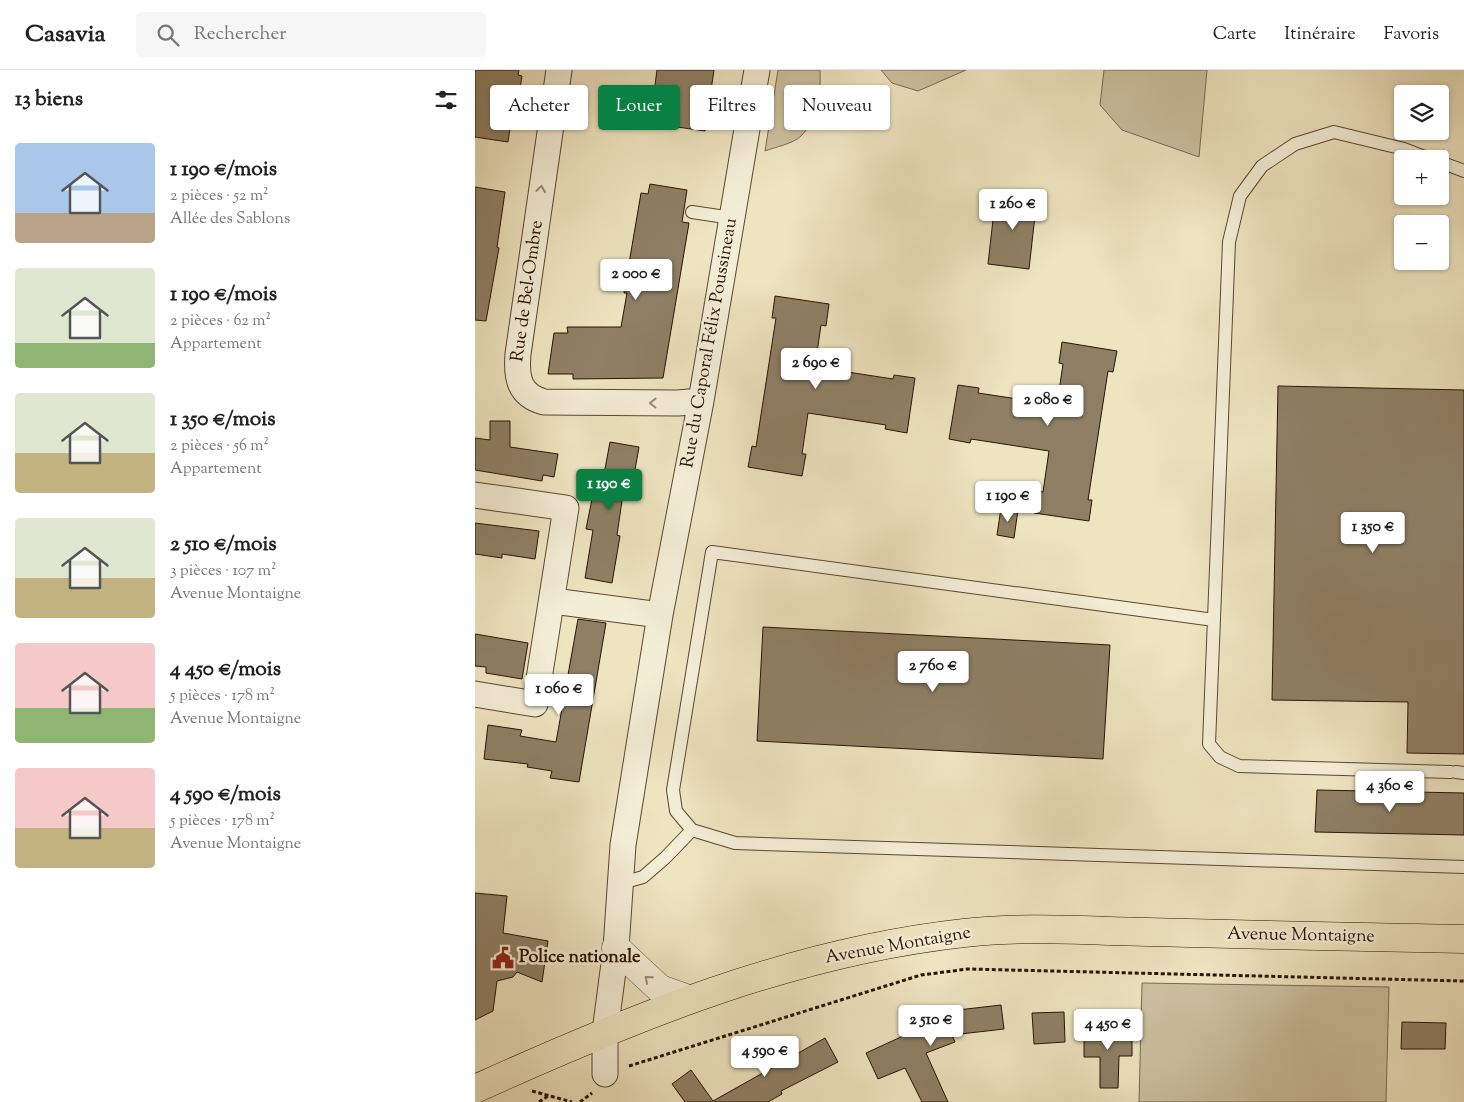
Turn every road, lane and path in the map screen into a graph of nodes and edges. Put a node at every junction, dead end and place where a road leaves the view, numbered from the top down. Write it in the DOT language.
graph roads {
  1 [pos="559,70"];
  2 [pos="757,70"];
  3 [pos="1406,150"];
  4 [pos="1459,169"];
  5 [pos="1464,177"];
  6 [pos="692,212"];
  7 [pos="732,218"];
  8 [pos="701,401"];
  9 [pos="475,495"];
  10 [pos="553,601"];
  11 [pos="660,615"];
  12 [pos="1214,620"];
  13 [pos="475,694"];
  14 [pos="1457,772"];
  15 [pos="692,830"];
  16 [pos="1464,867"];
  17 [pos="621,883"];
  18 [pos="1464,939"];
  19 [pos="616,948"];
  20 [pos="1464,981"];
  21 [pos="688,999"];
  22 [pos="605,1032"];
  23 [pos="605,1074"];
  24 [pos="475,1088"];
  25 [pos="548,1096"];
  26 [pos="539,1102"];
  27 [pos="579,1102"];
  8 -- 1 [label="street, Rue de Bel-Ombre, one-way"];
  2 -- 7 [label="street, Rue du Caporal Félix Poussineau"];
  3 -- 12 [label="lane"];
  4 -- 5 [label="lane"];
  6 -- 7 [label="lane"];
  7 -- 8 [label="street, Rue du Caporal Félix Poussineau"];
  8 -- 11 [label="street, Rue du Caporal Félix Poussineau"];
  9 -- 10 [label="street"];
  10 -- 11 [label="street"];
  10 -- 13 [label="street"];
  11 -- 17 [label="street, Rue du Caporal Félix Poussineau"];
  12 -- 14 [label="lane"];
  12 -- 15 [label="lane"];
  15 -- 16 [label="lane"];
  15 -- 17 [label="lane"];
  17 -- 19 [label="street, Rue du Caporal Félix Poussineau"];
  18 -- 21 [label="main road, Avenue Montaigne"];
  21 -- 19 [label="street, one-way"];
  19 -- 22 [label="street, Rue du Caporal Félix Poussineau"];
  20 -- 23 [label="path"];
  21 -- 22 [label="main road, Avenue Montaigne"];
  22 -- 23 [label="street, Rue du Caporal Félix Poussineau"];
  22 -- 24 [label="main road, Avenue Montaigne"];
  23 -- 27 [label="path"];
  25 -- 26 [label="path"];
}
